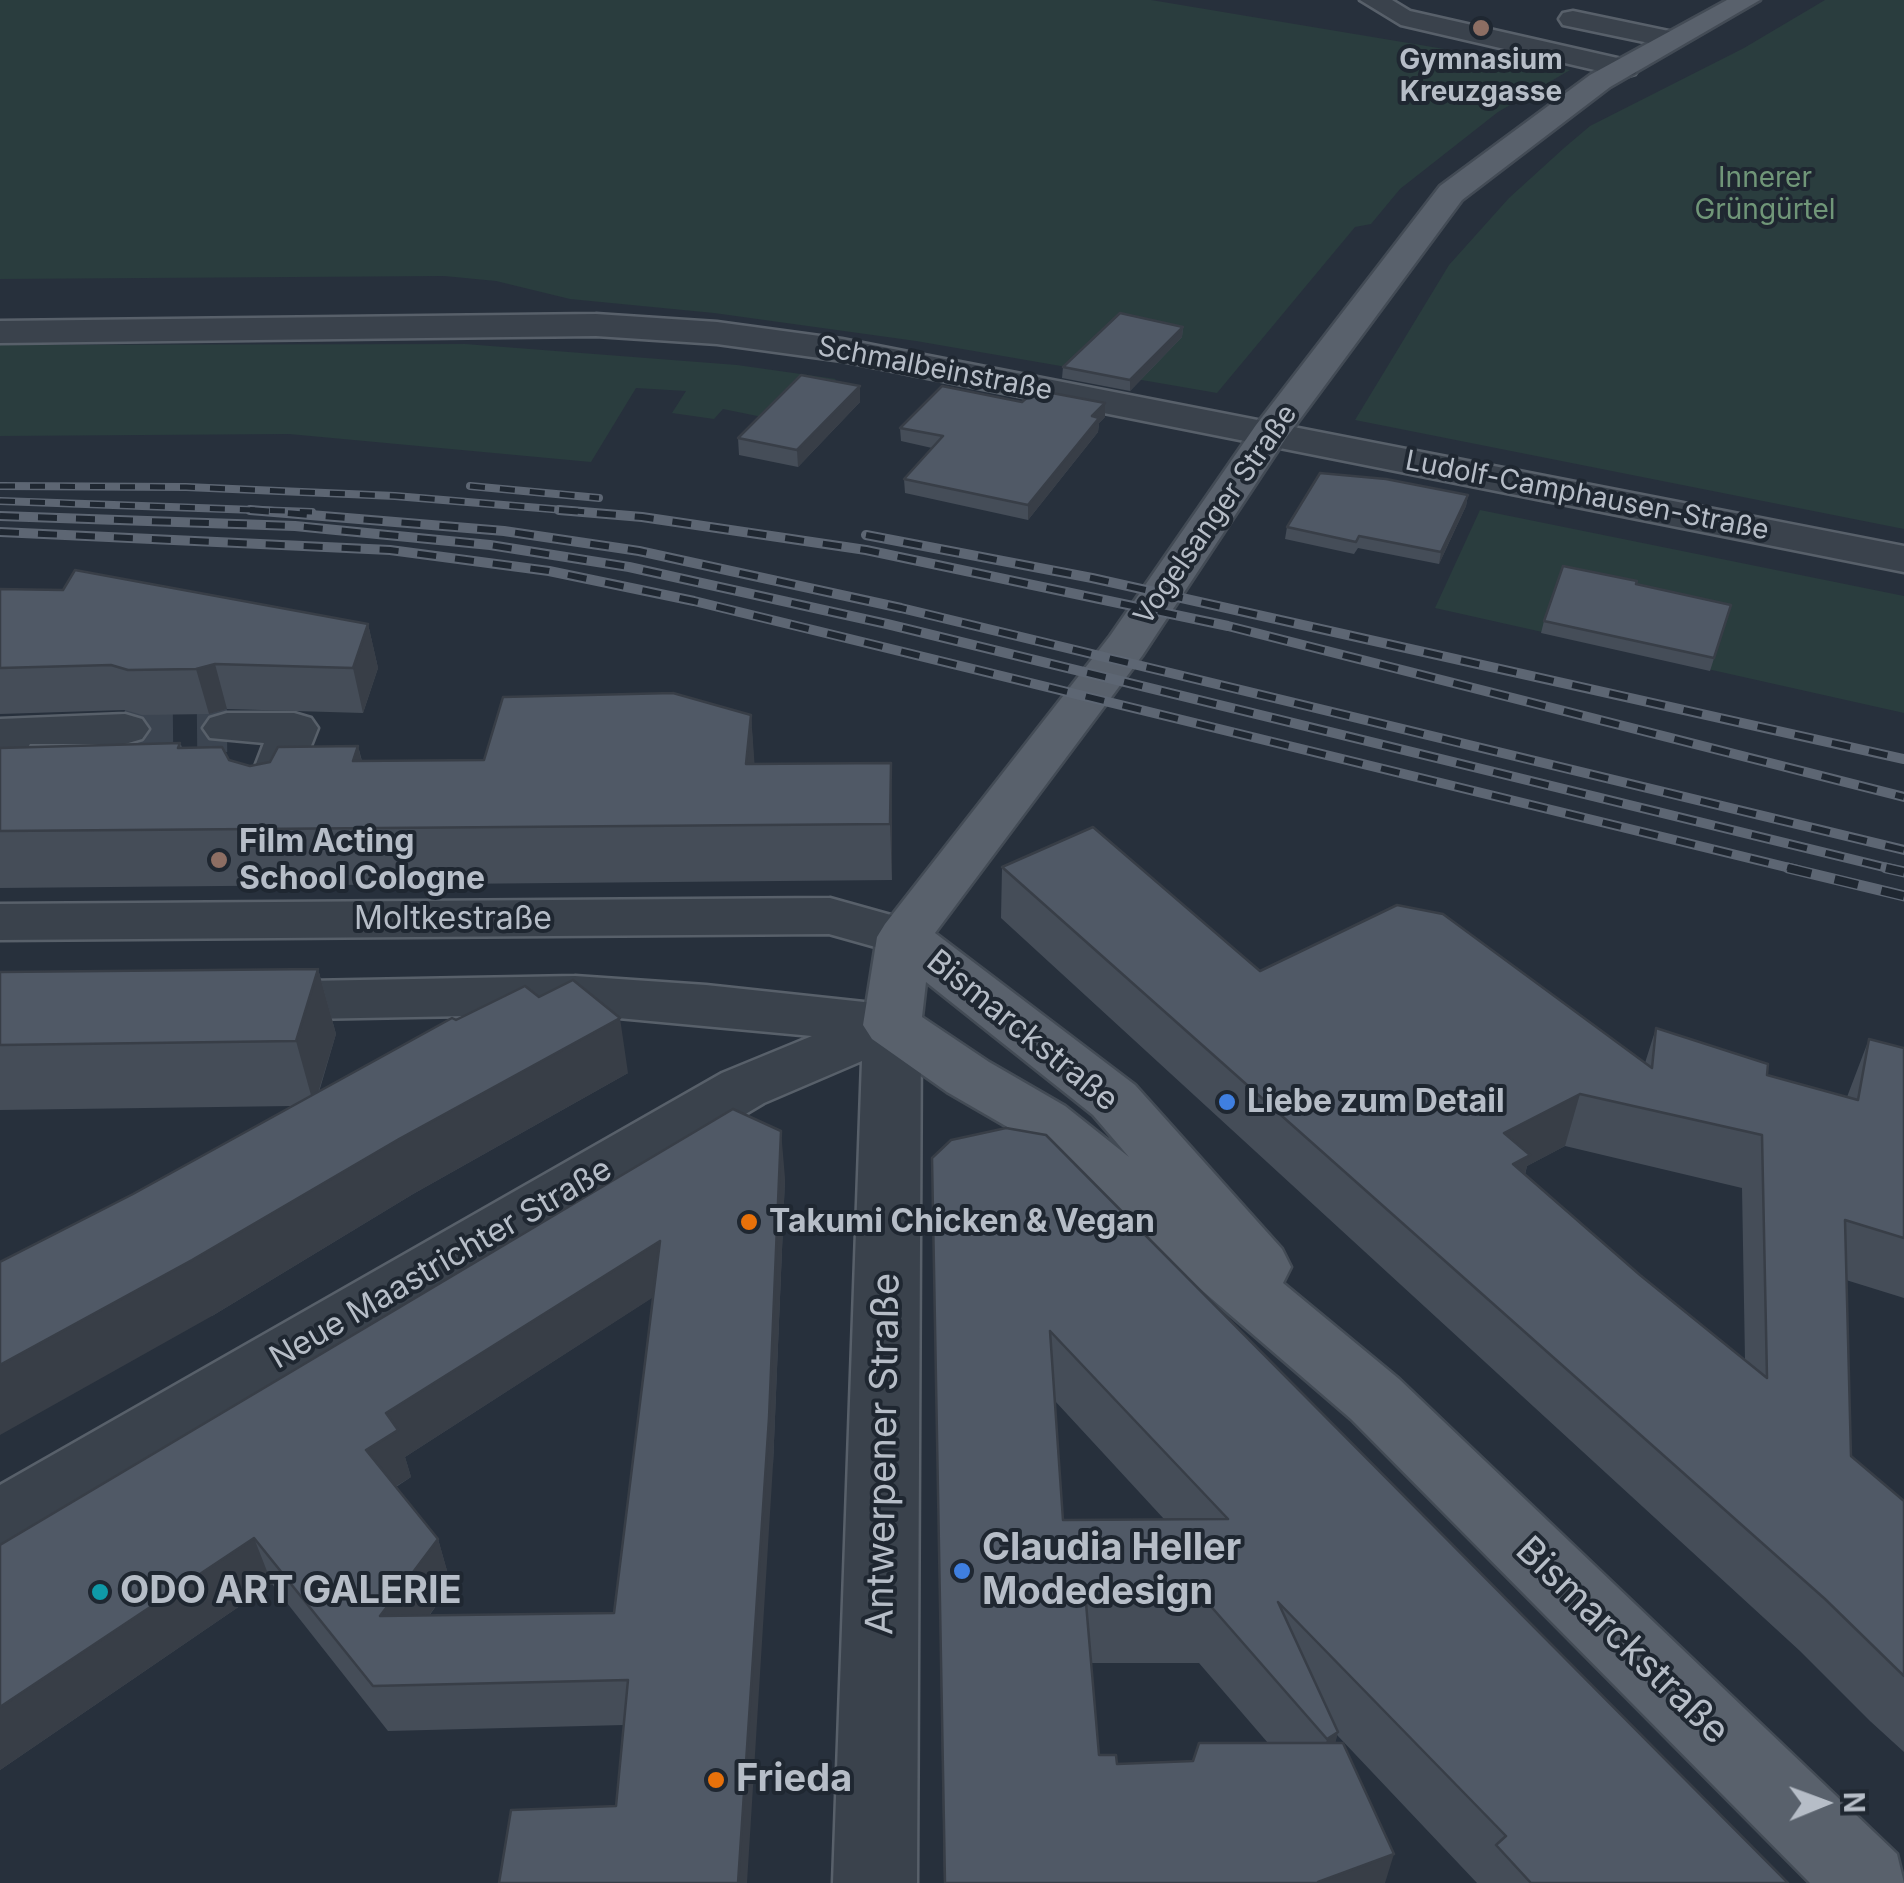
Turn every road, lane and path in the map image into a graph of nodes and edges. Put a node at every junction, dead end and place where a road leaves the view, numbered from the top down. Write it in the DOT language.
graph roads {
  1 [pos="1373,0"];
  2 [pos="1747,0"];
  3 [pos="1562,12"];
  4 [pos="1673,40"];
  5 [pos="1625,68"];
  6 [pos="20,298"];
  7 [pos="596,325"];
  8 [pos="0,332"];
  9 [pos="1270,433"];
  10 [pos="1904,559"];
  11 [pos="227,728"];
  12 [pos="126,729"];
  13 [pos="0,754"];
  14 [pos="266,802"];
  15 [pos="0,922"];
  16 [pos="904,937"];
  17 [pos="198,1002"];
  18 [pos="892,1026"];
  19 [pos="1375,1399"];
  20 [pos="0,1522"];
  21 [pos="875,1883"];
  22 [pos="1868,1883"];
  1 -- 5 [label="street"];
  2 -- 4 [label="main road, Vogelsanger Straße"];
  3 -- 4 [label="street"];
  4 -- 5 [label="main road, Vogelsanger Straße"];
  5 -- 9 [label="main road, Vogelsanger Straße"];
  6 -- 7 [label="street, Schmalbeinstraße"];
  7 -- 8 [label="street, Schmalbeinstraße"];
  7 -- 9 [label="street, Schmalbeinstraße"];
  9 -- 10 [label="street, Ludolf-Camphausen-Straße"];
  9 -- 16 [label="main road, Vogelsanger Straße"];
  11 -- 14 [label="street"];
  12 -- 13 [label="street"];
  15 -- 16 [label="street, Moltkestraße"];
  16 -- 18 [label="main road, Vogelsanger Straße"];
  16 -- 19 [label="main road, Bismarckstraße"];
  17 -- 18 [label="street"];
  18 -- 19 [label="main road, Bismarckstraße"];
  18 -- 20 [label="street, Neue Maastrichter Straße"];
  18 -- 21 [label="street, Antwerpener Straße"];
  19 -- 22 [label="main road, Bismarckstraße"];
}
